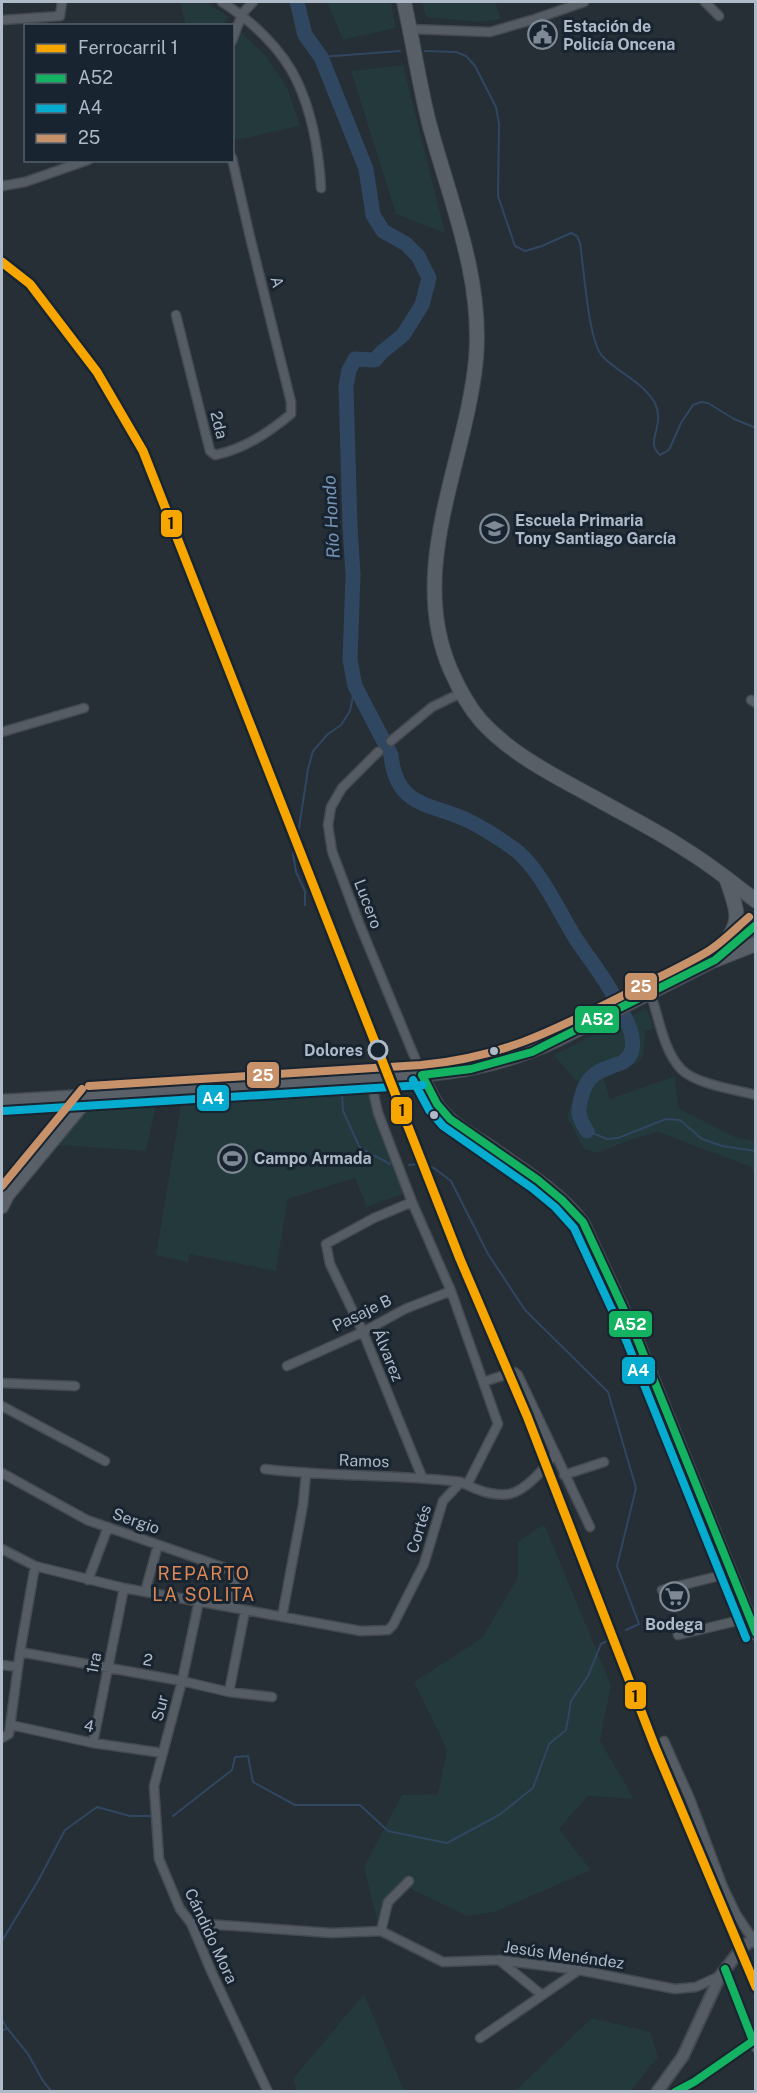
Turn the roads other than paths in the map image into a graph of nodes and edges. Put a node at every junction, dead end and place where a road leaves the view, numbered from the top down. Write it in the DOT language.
graph roads {
  1 [pos="62,2"];
  2 [pos="222,2"];
  3 [pos="253,2"];
  4 [pos="404,2"];
  5 [pos="584,2"];
  6 [pos="705,2"];
  7 [pos="242,14"];
  8 [pos="719,16"];
  9 [pos="2,20"];
  10 [pos="411,34"];
  11 [pos="234,35"];
  12 [pos="82,162"];
  13 [pos="233,162"];
  14 [pos="2,186"];
  15 [pos="321,188"];
  16 [pos="176,315"];
  17 [pos="291,414"];
  18 [pos="461,693"];
  19 [pos="84,708"];
  20 [pos="2,732"];
  21 [pos="391,741"];
  22 [pos="378,752"];
  23 [pos="725,876"];
  24 [pos="756,901"];
  25 [pos="756,925"];
  26 [pos="756,944"];
  27 [pos="715,960"];
  28 [pos="650,992"];
  29 [pos="422,1075"];
  30 [pos="370,1077"];
  31 [pos="756,1095"];
  32 [pos="90,1096"];
  33 [pos="2,1101"];
  34 [pos="412,1202"];
  35 [pos="2,1207"];
  36 [pos="451,1291"];
  37 [pos="363,1332"];
  38 [pos="287,1366"];
  39 [pos="483,1382"];
  40 [pos="2,1383"];
  41 [pos="75,1386"];
  42 [pos="2,1406"];
  43 [pos="555,1453"];
  44 [pos="105,1461"];
  45 [pos="604,1462"];
  46 [pos="265,1469"];
  47 [pos="2,1473"];
  48 [pos="306,1474"];
  49 [pos="564,1475"];
  50 [pos="422,1478"];
  51 [pos="464,1483"];
  52 [pos="108,1527"];
  53 [pos="590,1527"];
  54 [pos="158,1545"];
  55 [pos="2,1549"];
  56 [pos="35,1566"];
  57 [pos="731,1573"];
  58 [pos="88,1580"];
  59 [pos="124,1588"];
  60 [pos="662,1590"];
  61 [pos="145,1592"];
  62 [pos="199,1601"];
  63 [pos="229,1607"];
  64 [pos="244,1611"];
  65 [pos="282,1617"];
  66 [pos="749,1618"];
  67 [pos="756,1634"];
  68 [pos="678,1635"];
  69 [pos="20,1652"];
  70 [pos="2,1665"];
  71 [pos="18,1667"];
  72 [pos="109,1668"];
  73 [pos="182,1681"];
  74 [pos="228,1692"];
  75 [pos="272,1697"];
  76 [pos="10,1725"];
  77 [pos="2,1738"];
  78 [pos="664,1741"];
  79 [pos="93,1743"];
  80 [pos="163,1753"];
  81 [pos="154,1786"];
  82 [pos="409,1881"];
  83 [pos="191,1923"];
  84 [pos="381,1931"];
  85 [pos="755,1940"];
  86 [pos="499,1960"];
  87 [pos="579,1970"];
  88 [pos="723,1972"];
  89 [pos="542,1995"];
  90 [pos="480,2038"];
  91 [pos="754,2044"];
  92 [pos="268,2091"];
  93 [pos="657,2091"];
  94 [pos="674,2091"];
  1 -- 9 [label="street"];
  2 -- 7 [label="street"];
  3 -- 7 [label="street"];
  4 -- 10 [label="main road"];
  5 -- 10 [label="street"];
  6 -- 8 [label="street"];
  7 -- 11 [label="street"];
  7 -- 15 [label="street"];
  10 -- 18 [label="main road"];
  12 -- 14 [label="street"];
  13 -- 17 [label="street, A"];
  16 -- 17 [label="street, 2da"];
  18 -- 21 [label="street"];
  18 -- 23 [label="main road"];
  19 -- 20 [label="street"];
  22 -- 29 [label="street, Lucero"];
  23 -- 24 [label="main road"];
  23 -- 27 [label="main road"];
  25 -- 27 [label="main road"];
  26 -- 27 [label="main road"];
  27 -- 28 [label="main road"];
  28 -- 29 [label="main road"];
  28 -- 31 [label="street"];
  29 -- 30 [label="main road"];
  29 -- 57 [label="street"];
  30 -- 32 [label="main road"];
  30 -- 34 [label="street, Cortés"];
  32 -- 33 [label="main road"];
  32 -- 35 [label="main road"];
  34 -- 36 [label="street, Cortés"];
  34 -- 37 [label="street, Álvarez"];
  36 -- 37 [label="street, Pasaje B"];
  36 -- 39 [label="street, Cortés"];
  37 -- 38 [label="street, Pasaje B"];
  37 -- 50 [label="street, Álvarez"];
  39 -- 43 [label="street"];
  39 -- 51 [label="street, Cortés"];
  40 -- 41 [label="street"];
  42 -- 44 [label="street"];
  43 -- 49 [label="street"];
  43 -- 51 [label="street, Ramos"];
  45 -- 49 [label="street"];
  46 -- 48 [label="street, Ramos"];
  47 -- 52 [label="street, Sergio"];
  48 -- 50 [label="street, Ramos"];
  48 -- 65 [label="street"];
  49 -- 53 [label="street"];
  50 -- 51 [label="street, Ramos"];
  51 -- 65 [label="street, Cortés"];
  52 -- 54 [label="street, Sergio"];
  52 -- 58 [label="street"];
  54 -- 61 [label="street"];
  54 -- 63 [label="street, Sergio"];
  55 -- 56 [label="street, Cortés"];
  56 -- 58 [label="street, Cortés"];
  56 -- 69 [label="street"];
  57 -- 60 [label="street"];
  57 -- 66 [label="street"];
  58 -- 59 [label="street, Cortés"];
  59 -- 61 [label="street, Cortés"];
  59 -- 72 [label="street, 1ra"];
  61 -- 62 [label="street, Cortés"];
  62 -- 63 [label="street, Cortés"];
  62 -- 73 [label="street, Sur"];
  63 -- 64 [label="street, Cortés"];
  64 -- 65 [label="street, Cortés"];
  64 -- 74 [label="street"];
  66 -- 67 [label="street"];
  66 -- 68 [label="street"];
  69 -- 71 [label="street"];
  69 -- 72 [label="street, 2"];
  70 -- 71 [label="street"];
  71 -- 76 [label="street"];
  72 -- 73 [label="street, 2"];
  72 -- 79 [label="street, 1ra"];
  73 -- 74 [label="street, 2"];
  73 -- 80 [label="street, Sur"];
  74 -- 75 [label="street, 2"];
  76 -- 77 [label="street"];
  76 -- 79 [label="street, 4"];
  78 -- 85 [label="street"];
  79 -- 80 [label="street, 4"];
  80 -- 81 [label="street, Sur"];
  81 -- 83 [label="street, Cándido Mora"];
  82 -- 84 [label="street"];
  83 -- 84 [label="street, Jesús Menéndez"];
  83 -- 92 [label="street, Cándido Mora"];
  84 -- 86 [label="street, Jesús Menéndez"];
  85 -- 88 [label="street"];
  86 -- 87 [label="street, Jesús Menéndez"];
  86 -- 89 [label="street"];
  87 -- 88 [label="street, Jesús Menéndez"];
  87 -- 89 [label="street"];
  88 -- 91 [label="street"];
  88 -- 93 [label="street"];
  89 -- 90 [label="street"];
  91 -- 94 [label="street"];
}
